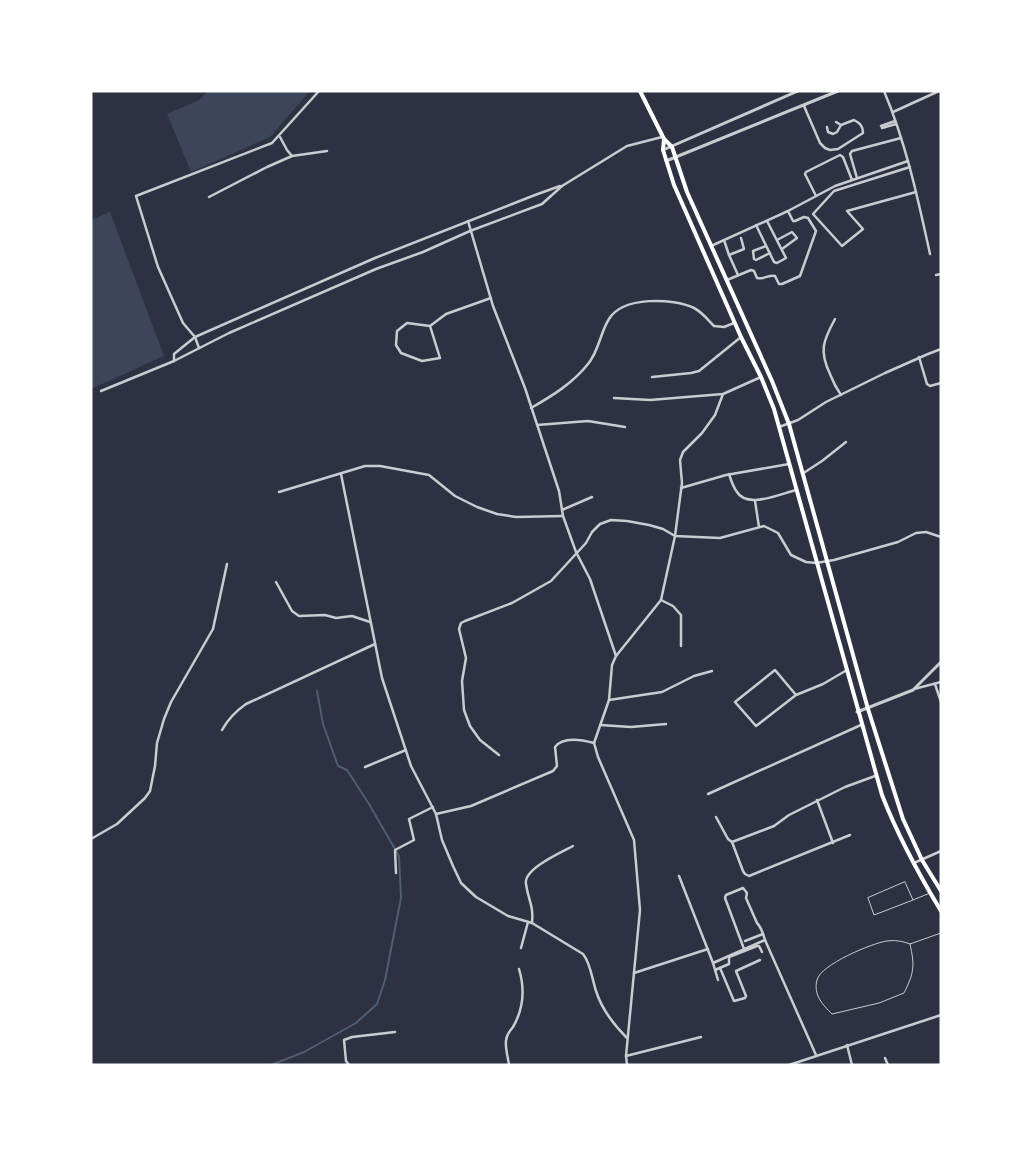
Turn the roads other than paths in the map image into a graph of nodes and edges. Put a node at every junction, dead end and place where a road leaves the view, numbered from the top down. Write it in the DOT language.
graph roads {
  1 [pos="319,91"];
  2 [pos="640,91"];
  3 [pos="798,91"];
  4 [pos="838,91"];
  5 [pos="884,91"];
  6 [pos="939,91"];
  7 [pos="804,106"];
  8 [pos="893,112"];
  9 [pos="836,122"];
  10 [pos="896,122"];
  11 [pos="841,126"];
  12 [pos="827,127"];
  13 [pos="882,127"];
  14 [pos="280,136"];
  15 [pos="663,138"];
  16 [pos="901,138"];
  17 [pos="672,146"];
  18 [pos="663,150"];
  19 [pos="327,151"];
  20 [pos="292,156"];
  21 [pos="676,157"];
  22 [pos="666,160"];
  23 [pos="908,161"];
  24 [pos="910,167"];
  25 [pos="857,178"];
  26 [pos="852,180"];
  27 [pos="562,186"];
  28 [pos="916,192"];
  29 [pos="816,196"];
  30 [pos="208,197"];
  31 [pos="788,211"];
  32 [pos="767,220"];
  33 [pos="468,221"];
  34 [pos="756,225"];
  35 [pos="470,231"];
  36 [pos="740,238"];
  37 [pos="724,240"];
  38 [pos="777,240"];
  39 [pos="711,246"];
  40 [pos="766,246"];
  41 [pos="782,249"];
  42 [pos="770,253"];
  43 [pos="930,254"];
  44 [pos="729,255"];
  45 [pos="941,274"];
  46 [pos="738,275"];
  47 [pos="936,275"];
  48 [pos="726,280"];
  49 [pos="491,298"];
  50 [pos="835,319"];
  51 [pos="736,322"];
  52 [pos="430,326"];
  53 [pos="195,337"];
  54 [pos="741,337"];
  55 [pos="199,348"];
  56 [pos="941,349"];
  57 [pos="919,357"];
  58 [pos="174,360"];
  59 [pos="652,376"];
  60 [pos="761,377"];
  61 [pos="941,383"];
  62 [pos="101,391"];
  63 [pos="723,394"];
  64 [pos="841,395"];
  65 [pos="614,398"];
  66 [pos="531,408"];
  67 [pos="789,424"];
  68 [pos="537,426"];
  69 [pos="625,427"];
  70 [pos="779,427"];
  71 [pos="846,442"];
  72 [pos="789,464"];
  73 [pos="340,474"];
  74 [pos="729,474"];
  75 [pos="802,474"];
  76 [pos="681,488"];
  77 [pos="796,490"];
  78 [pos="279,492"];
  79 [pos="592,497"];
  80 [pos="755,501"];
  81 [pos="562,510"];
  82 [pos="563,516"];
  83 [pos="759,528"];
  84 [pos="675,536"];
  85 [pos="941,537"];
  86 [pos="576,552"];
  87 [pos="828,561"];
  88 [pos="816,563"];
  89 [pos="227,564"];
  90 [pos="276,582"];
  91 [pos="661,600"];
  92 [pos="370,622"];
  93 [pos="375,644"];
  94 [pos="681,646"];
  95 [pos="616,656"];
  96 [pos="941,662"];
  97 [pos="847,670"];
  98 [pos="712,671"];
  99 [pos="941,682"];
  100 [pos="935,684"];
  101 [pos="913,690"];
  102 [pos="796,695"];
  103 [pos="609,700"];
  104 [pos="941,702"];
  105 [pos="868,708"];
  106 [pos="857,712"];
  107 [pos="666,724"];
  108 [pos="600,725"];
  109 [pos="861,725"];
  110 [pos="222,730"];
  111 [pos="594,743"];
  112 [pos="406,750"];
  113 [pos="499,755"];
  114 [pos="365,767"];
  115 [pos="875,776"];
  116 [pos="708,794"];
  117 [pos="817,800"];
  118 [pos="433,807"];
  119 [pos="436,814"];
  120 [pos="716,817"];
  121 [pos="850,835"];
  122 [pos="91,839"];
  123 [pos="732,842"];
  124 [pos="833,842"];
  125 [pos="573,846"];
  126 [pos="941,850"];
  127 [pos="922,860"];
  128 [pos="913,863"];
  129 [pos="396,873"];
  130 [pos="679,876"];
  131 [pos="941,891"];
  132 [pos="930,893"];
  133 [pos="912,900"];
  134 [pos="941,911"];
  135 [pos="530,922"];
  136 [pos="941,933"];
  137 [pos="763,934"];
  138 [pos="765,940"];
  139 [pos="745,941"];
  140 [pos="910,944"];
  141 [pos="521,948"];
  142 [pos="708,949"];
  143 [pos="744,949"];
  144 [pos="762,952"];
  145 [pos="760,960"];
  146 [pos="713,963"];
  147 [pos="720,968"];
  148 [pos="520,969"];
  149 [pos="715,970"];
  150 [pos="634,973"];
  151 [pos="718,980"];
  152 [pos="941,1015"];
  153 [pos="395,1032"];
  154 [pos="701,1037"];
  155 [pos="627,1039"];
  156 [pos="847,1047"];
  157 [pos="816,1055"];
  158 [pos="626,1056"];
  159 [pos="885,1058"];
  160 [pos="349,1065"];
  161 [pos="509,1065"];
  162 [pos="627,1065"];
  163 [pos="789,1065"];
  164 [pos="852,1065"];
  165 [pos="888,1065"];
  1 -- 14 [label="street"];
  2 -- 15 [label="main road"];
  3 -- 17 [label="street"];
  4 -- 7 [label="street"];
  5 -- 8 [label="street"];
  6 -- 8 [label="street"];
  7 -- 11 [label="street"];
  7 -- 21 [label="street"];
  8 -- 10 [label="street"];
  9 -- 11 [label="street"];
  10 -- 13 [label="street"];
  10 -- 16 [label="street"];
  11 -- 12 [label="street"];
  14 -- 20 [label="street"];
  14 -- 53 [label="street"];
  15 -- 17 [label="main road"];
  15 -- 18 [label="main road"];
  15 -- 27 [label="street"];
  16 -- 23 [label="street"];
  16 -- 25 [label="street"];
  17 -- 18 [label="street"];
  17 -- 21 [label="main road"];
  18 -- 22 [label="main road"];
  19 -- 20 [label="street"];
  20 -- 30 [label="street"];
  21 -- 22 [label="street"];
  21 -- 39 [label="main road"];
  22 -- 51 [label="main road"];
  23 -- 24 [label="street"];
  23 -- 25 [label="street"];
  24 -- 28 [label="street"];
  24 -- 28 [label="street"];
  25 -- 26 [label="street"];
  26 -- 29 [label="street"];
  26 -- 29 [label="street"];
  27 -- 33 [label="street"];
  27 -- 35 [label="street"];
  28 -- 43 [label="street"];
  29 -- 31 [label="street"];
  31 -- 32 [label="street"];
  31 -- 46 [label="street"];
  32 -- 34 [label="street"];
  32 -- 38 [label="street"];
  33 -- 35 [label="street"];
  33 -- 53 [label="street"];
  34 -- 37 [label="street"];
  34 -- 40 [label="street"];
  35 -- 49 [label="street"];
  35 -- 55 [label="street"];
  36 -- 44 [label="street"];
  37 -- 39 [label="street"];
  37 -- 44 [label="street"];
  38 -- 41 [label="street"];
  38 -- 41 [label="street"];
  39 -- 48 [label="main road"];
  40 -- 42 [label="street"];
  40 -- 42 [label="street"];
  41 -- 42 [label="street"];
  44 -- 46 [label="street"];
  45 -- 47 [label="street"];
  46 -- 48 [label="street"];
  48 -- 67 [label="main road"];
  49 -- 52 [label="street"];
  49 -- 66 [label="street"];
  50 -- 64 [label="street"];
  51 -- 54 [label="main road"];
  51 -- 66 [label="street"];
  52 -- 52 [label="street"];
  53 -- 55 [label="street"];
  53 -- 58 [label="street"];
  54 -- 59 [label="street"];
  54 -- 60 [label="main road"];
  55 -- 58 [label="street"];
  56 -- 57 [label="street"];
  57 -- 61 [label="street"];
  57 -- 64 [label="street"];
  58 -- 62 [label="street"];
  60 -- 63 [label="street"];
  60 -- 70 [label="main road"];
  63 -- 65 [label="street"];
  63 -- 76 [label="street"];
  64 -- 67 [label="street"];
  66 -- 68 [label="street"];
  67 -- 70 [label="street"];
  67 -- 75 [label="main road"];
  68 -- 69 [label="street"];
  68 -- 81 [label="street"];
  70 -- 72 [label="main road"];
  71 -- 75 [label="street"];
  72 -- 74 [label="street"];
  72 -- 77 [label="main road"];
  73 -- 78 [label="street"];
  73 -- 82 [label="street"];
  73 -- 92 [label="street"];
  74 -- 76 [label="street"];
  74 -- 80 [label="street"];
  75 -- 87 [label="main road"];
  76 -- 84 [label="street"];
  77 -- 80 [label="street"];
  77 -- 88 [label="main road"];
  79 -- 81 [label="street"];
  80 -- 83 [label="street"];
  81 -- 82 [label="street"];
  82 -- 86 [label="street"];
  83 -- 84 [label="street"];
  83 -- 88 [label="street"];
  84 -- 86 [label="street"];
  84 -- 91 [label="street"];
  85 -- 87 [label="street"];
  86 -- 95 [label="street"];
  86 -- 113 [label="street"];
  87 -- 88 [label="street"];
  87 -- 105 [label="main road"];
  88 -- 97 [label="main road"];
  89 -- 122 [label="street"];
  90 -- 92 [label="street"];
  91 -- 94 [label="street"];
  91 -- 95 [label="street"];
  92 -- 93 [label="street"];
  93 -- 110 [label="street"];
  93 -- 112 [label="street"];
  95 -- 103 [label="street"];
  96 -- 101 [label="street"];
  97 -- 102 [label="street"];
  97 -- 106 [label="main road"];
  98 -- 103 [label="street"];
  99 -- 100 [label="street"];
  100 -- 101 [label="street"];
  100 -- 104 [label="street"];
  101 -- 105 [label="street"];
  102 -- 102 [label="street"];
  103 -- 108 [label="street"];
  105 -- 106 [label="street"];
  105 -- 127 [label="main road"];
  106 -- 109 [label="main road"];
  107 -- 108 [label="street"];
  108 -- 111 [label="street"];
  109 -- 115 [label="main road"];
  109 -- 116 [label="street"];
  111 -- 119 [label="street"];
  111 -- 150 [label="street"];
  112 -- 114 [label="street"];
  112 -- 118 [label="street"];
  115 -- 117 [label="street"];
  115 -- 128 [label="main road"];
  117 -- 123 [label="street"];
  117 -- 124 [label="street"];
  118 -- 119 [label="street"];
  118 -- 129 [label="street"];
  119 -- 135 [label="street"];
  120 -- 123 [label="street"];
  121 -- 124 [label="street"];
  123 -- 124 [label="street"];
  125 -- 135 [label="street"];
  126 -- 127 [label="street"];
  127 -- 128 [label="street"];
  127 -- 131 [label="main road"];
  128 -- 132 [label="main road"];
  130 -- 142 [label="street"];
  132 -- 133 [label="lane"];
  132 -- 134 [label="main road"];
  133 -- 133 [label="lane"];
  135 -- 141 [label="street"];
  135 -- 155 [label="street"];
  136 -- 140 [label="lane"];
  137 -- 138 [label="street"];
  137 -- 139 [label="street"];
  137 -- 143 [label="street"];
  138 -- 143 [label="street"];
  138 -- 157 [label="street"];
  140 -- 140 [label="lane"];
  142 -- 146 [label="street"];
  142 -- 150 [label="street"];
  143 -- 146 [label="street"];
  144 -- 147 [label="street"];
  145 -- 147 [label="street"];
  146 -- 149 [label="street"];
  147 -- 149 [label="street"];
  148 -- 161 [label="street"];
  149 -- 151 [label="street"];
  150 -- 155 [label="street"];
  152 -- 156 [label="street"];
  153 -- 160 [label="street"];
  154 -- 158 [label="street"];
  155 -- 158 [label="street"];
  156 -- 157 [label="street"];
  156 -- 164 [label="street"];
  157 -- 163 [label="street"];
  158 -- 162 [label="street"];
  159 -- 165 [label="street"];
}
